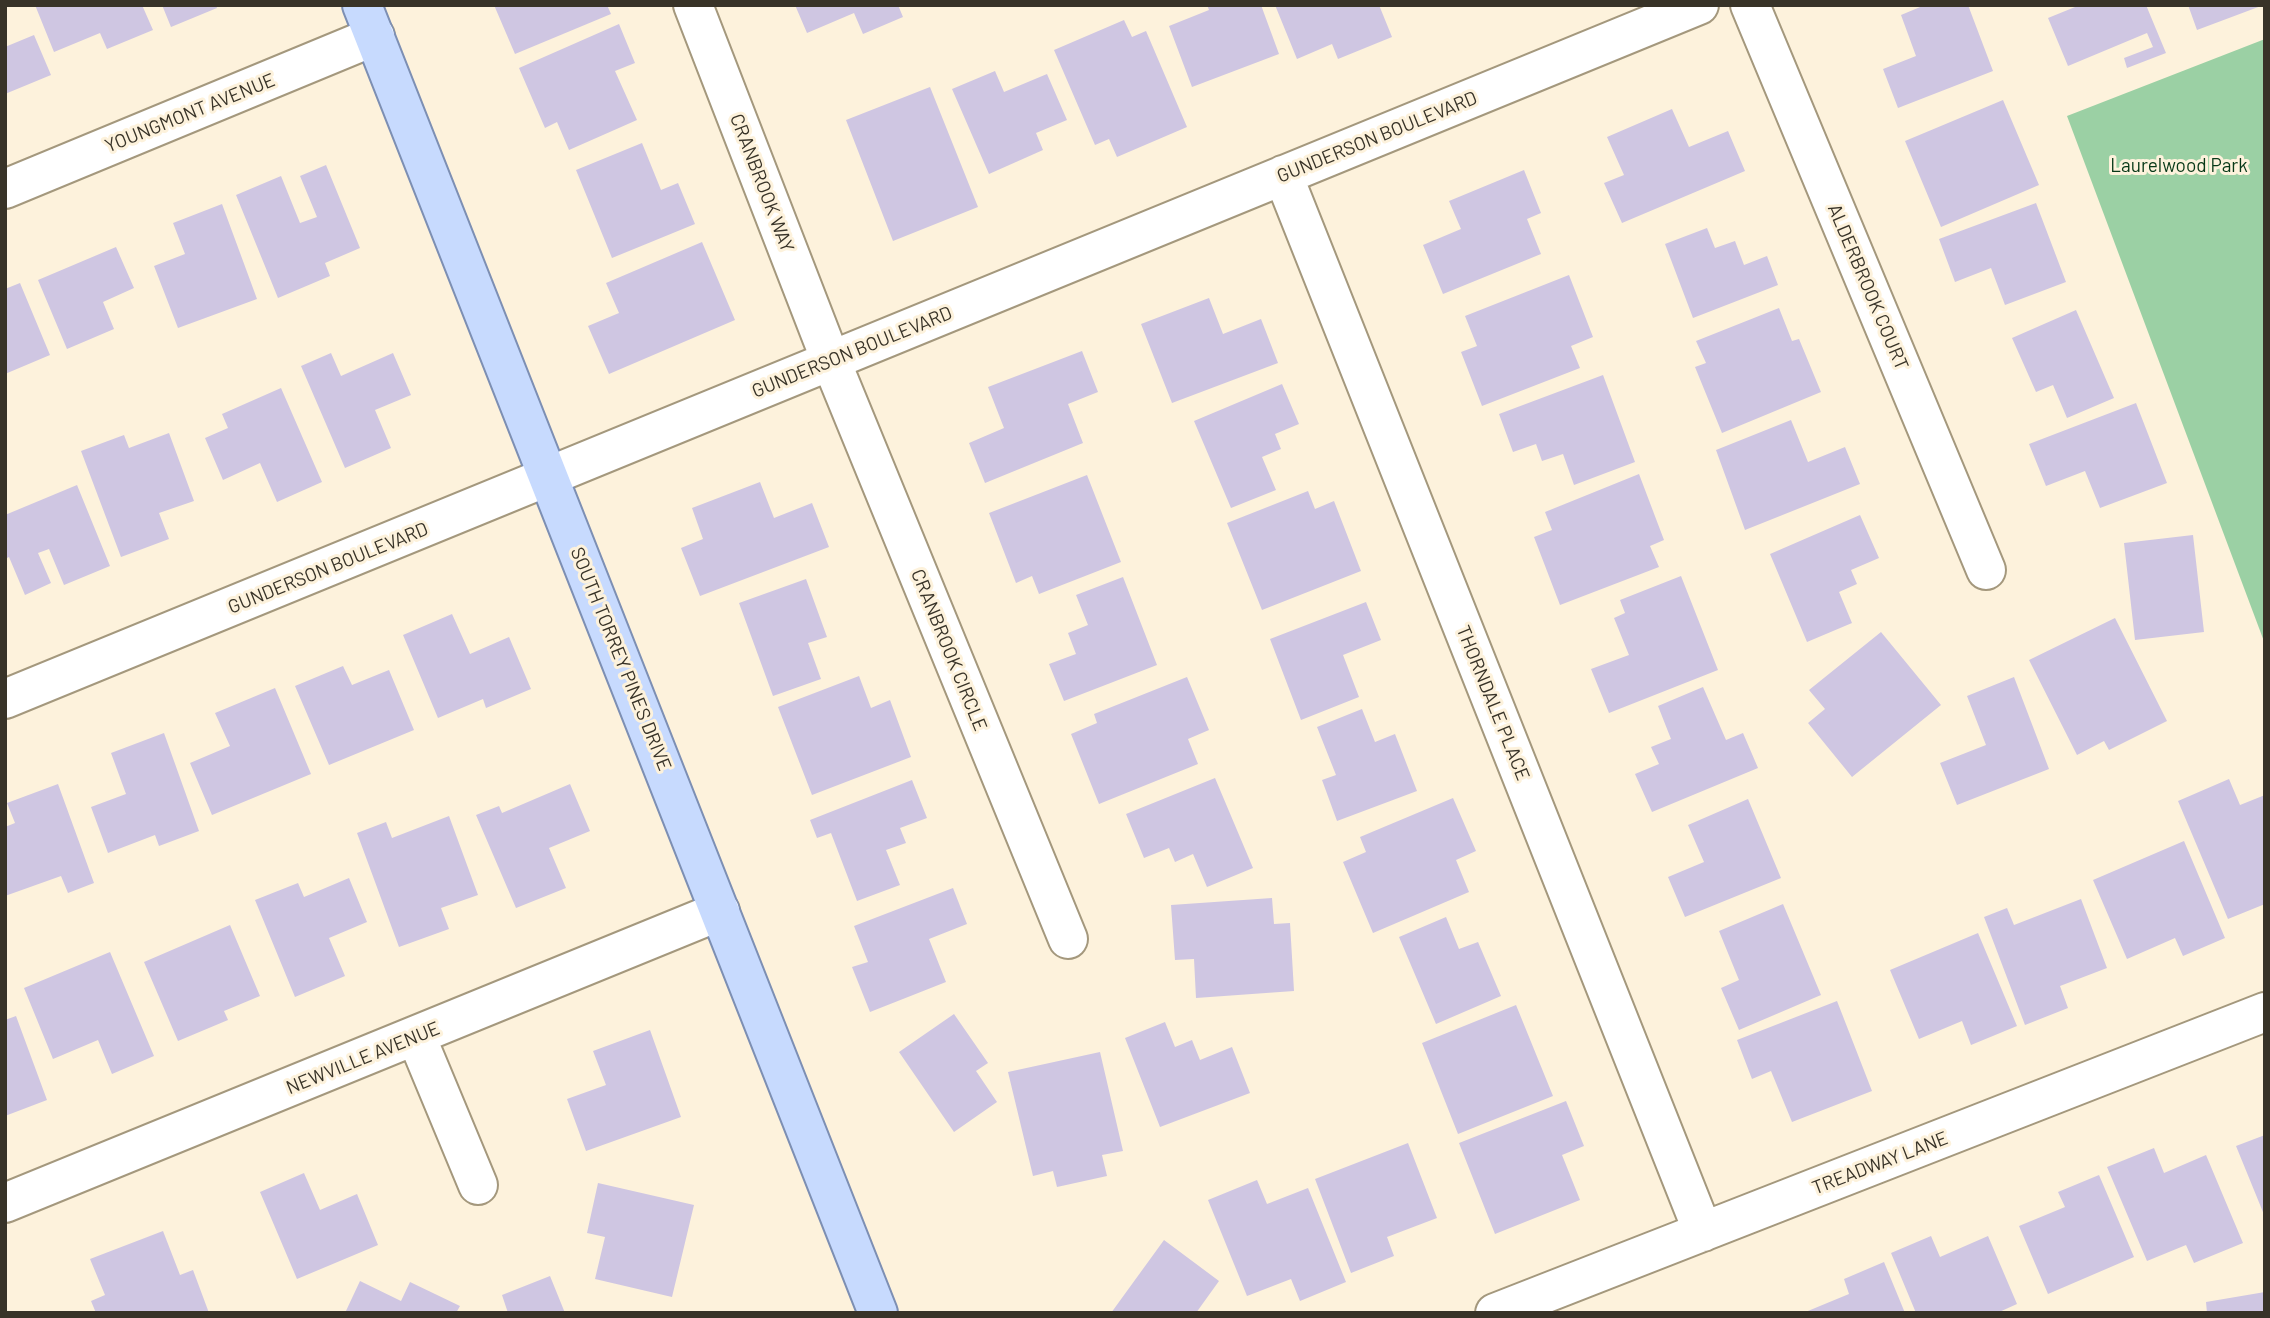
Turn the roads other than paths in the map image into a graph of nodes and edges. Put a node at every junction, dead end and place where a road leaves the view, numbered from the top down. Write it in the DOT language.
graph roads {
  1 [pos="693,5"];
  2 [pos="1699,5"];
  3 [pos="1750,5"];
  4 [pos="369,21"];
  5 [pos="1283,175"];
  6 [pos="5,189"];
  7 [pos="831,361"];
  8 [pos="549,478"];
  9 [pos="1986,570"];
  10 [pos="5,699"];
  11 [pos="720,911"];
  12 [pos="1068,939"];
  13 [pos="2265,1012"];
  14 [pos="416,1036"];
  15 [pos="478,1185"];
  16 [pos="5,1203"];
  17 [pos="1703,1232"];
  18 [pos="878,1313"];
  19 [pos="1495,1313"];
  1 -- 7 [label="street, CRANBROOK WAY"];
  2 -- 5 [label="street, GUNDERSON BOULEVARD"];
  3 -- 9 [label="street, ALDERBROOK COURT"];
  4 -- 6 [label="street, YOUNGMONT AVENUE"];
  4 -- 8 [label="main road, SOUTH TORREY PINES DRIVE"];
  5 -- 7 [label="street, GUNDERSON BOULEVARD"];
  5 -- 17 [label="street, THORNDALE PLACE"];
  7 -- 8 [label="street, GUNDERSON BOULEVARD"];
  7 -- 12 [label="street, CRANBROOK CIRCLE"];
  8 -- 10 [label="street, GUNDERSON BOULEVARD"];
  8 -- 11 [label="main road, SOUTH TORREY PINES DRIVE"];
  11 -- 14 [label="street, NEWVILLE AVENUE"];
  11 -- 18 [label="main road, SOUTH TORREY PINES DRIVE"];
  13 -- 17 [label="street, TREADWAY LANE"];
  14 -- 15 [label="street"];
  14 -- 16 [label="street, NEWVILLE AVENUE"];
  17 -- 19 [label="street, TREADWAY LANE"];
}
